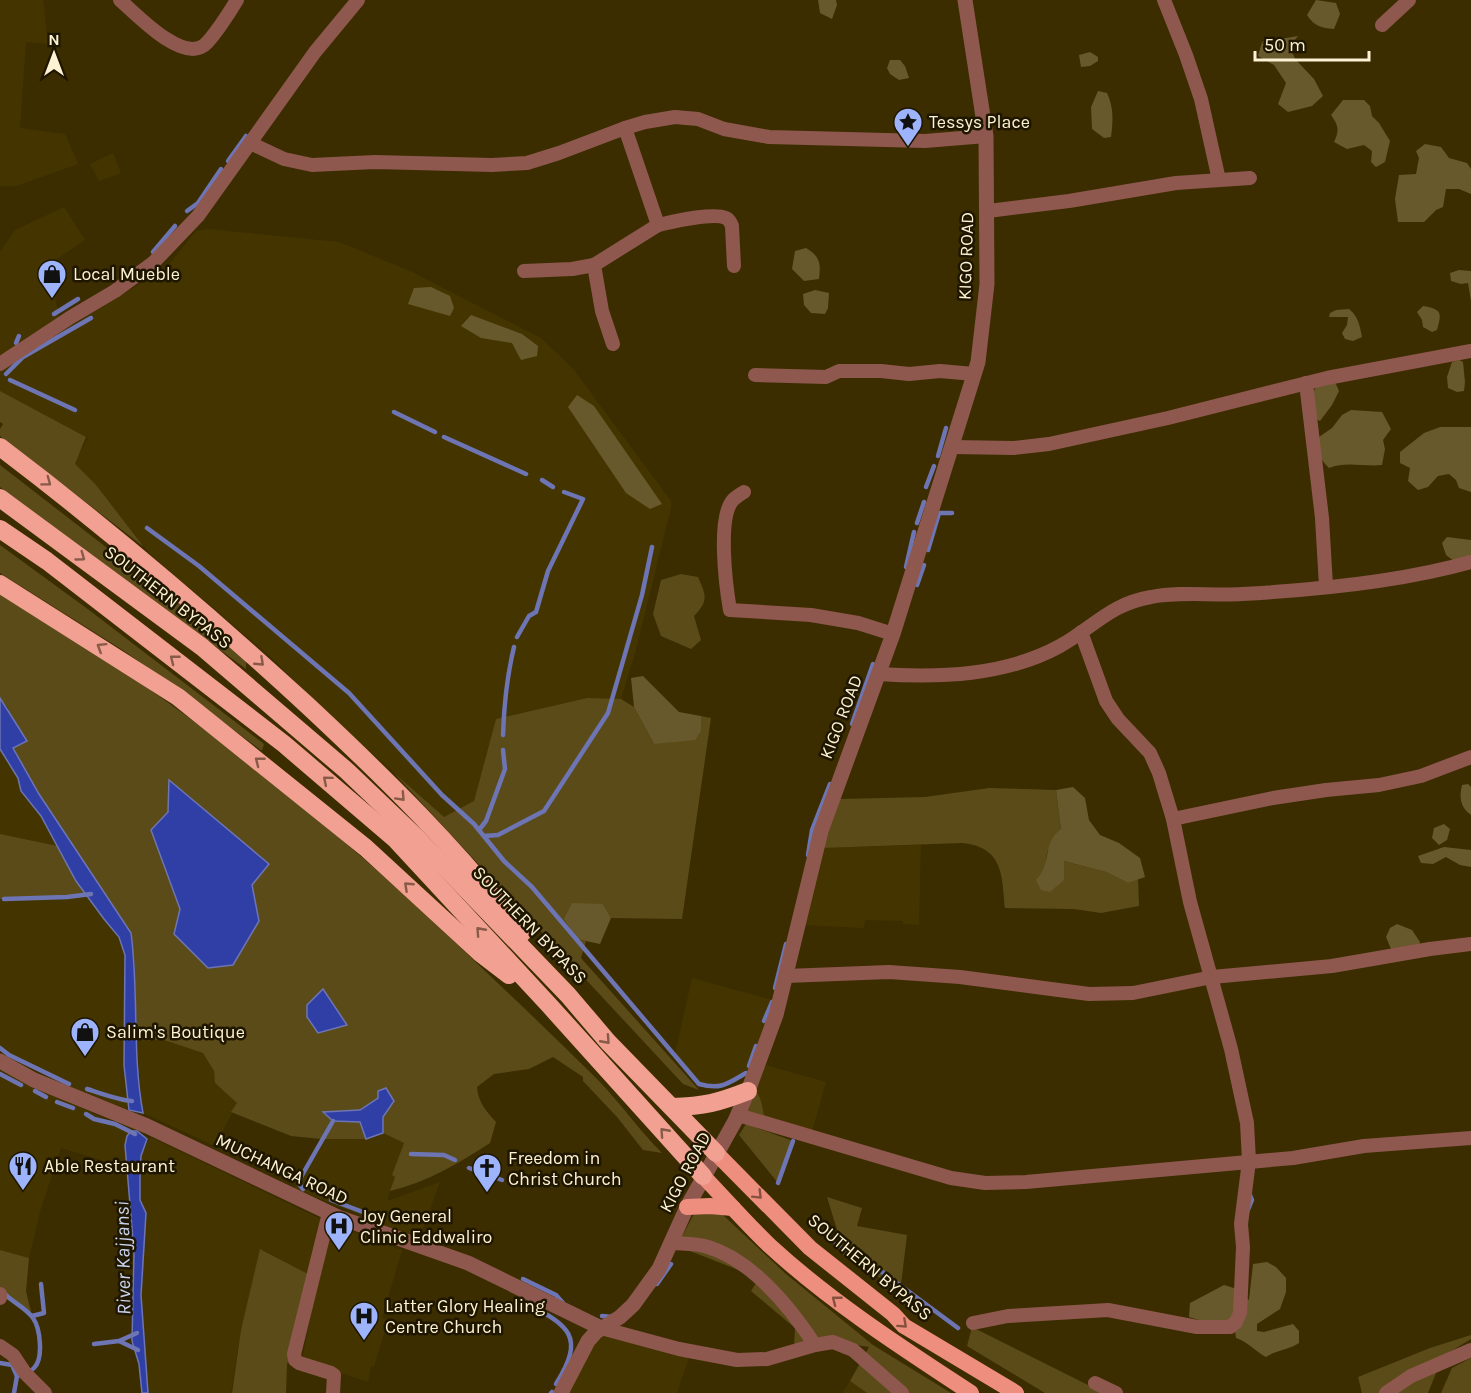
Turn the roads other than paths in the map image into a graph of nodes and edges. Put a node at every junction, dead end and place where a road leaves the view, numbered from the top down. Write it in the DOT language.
graph roads {
  1 [pos="120,0"];
  2 [pos="237,0"];
  3 [pos="358,0"];
  4 [pos="965,0"];
  5 [pos="1164,0"];
  6 [pos="1409,0"];
  7 [pos="1382,25"];
  8 [pos="625,128"];
  9 [pos="986,136"];
  10 [pos="250,143"];
  11 [pos="1250,178"];
  12 [pos="1219,180"];
  13 [pos="988,211"];
  14 [pos="658,225"];
  15 [pos="594,265"];
  16 [pos="734,266"];
  17 [pos="524,271"];
  18 [pos="613,344"];
  19 [pos="1471,351"];
  20 [pos="0,364"];
  21 [pos="974,374"];
  22 [pos="755,375"];
  23 [pos="1306,383"];
  24 [pos="0,447"];
  25 [pos="952,447"];
  26 [pos="744,492"];
  27 [pos="0,498"];
  28 [pos="0,529"];
  29 [pos="1471,562"];
  30 [pos="0,584"];
  31 [pos="1326,586"];
  32 [pos="1081,632"];
  33 [pos="893,634"];
  34 [pos="878,674"];
  35 [pos="1471,757"];
  36 [pos="1173,819"];
  37 [pos="1471,944"];
  38 [pos="786,976"];
  39 [pos="1212,977"];
  40 [pos="568,995"];
  41 [pos="549,1005"];
  42 [pos="0,1061"];
  43 [pos="748,1091"];
  44 [pos="672,1107"];
  45 [pos="738,1115"];
  46 [pos="1471,1138"];
  47 [pos="717,1153"];
  48 [pos="1249,1161"];
  49 [pos="703,1176"];
  50 [pos="687,1207"];
  51 [pos="734,1208"];
  52 [pos="329,1213"];
  53 [pos="671,1243"];
  54 [pos="973,1323"];
  55 [pos="601,1329"];
  56 [pos="814,1345"];
  57 [pos="0,1346"];
  58 [pos="1471,1350"];
  59 [pos="1095,1383"];
  60 [pos="45,1393"];
  61 [pos="333,1393"];
  62 [pos="561,1393"];
  63 [pos="902,1393"];
  64 [pos="970,1393"];
  65 [pos="1016,1393"];
  66 [pos="1116,1393"];
  67 [pos="1386,1393"];
  1 -- 2 [label="street"];
  3 -- 10 [label="street"];
  4 -- 9 [label="street, KIGO ROAD"];
  5 -- 12 [label="street"];
  6 -- 7 [label="street"];
  8 -- 9 [label="street"];
  8 -- 10 [label="street"];
  8 -- 14 [label="street"];
  9 -- 13 [label="street, KIGO ROAD"];
  10 -- 20 [label="street"];
  11 -- 12 [label="street"];
  12 -- 13 [label="street"];
  13 -- 21 [label="street, KIGO ROAD"];
  14 -- 15 [label="street"];
  14 -- 16 [label="street"];
  15 -- 17 [label="street"];
  15 -- 18 [label="street"];
  19 -- 23 [label="street"];
  21 -- 22 [label="street"];
  21 -- 25 [label="street, KIGO ROAD"];
  23 -- 25 [label="street"];
  23 -- 31 [label="street"];
  24 -- 40 [label="highway, one-way"];
  25 -- 33 [label="street, KIGO ROAD"];
  26 -- 33 [label="street"];
  27 -- 40 [label="highway, SOUTHERN BYPASS, one-way"];
  41 -- 28 [label="highway, one-way"];
  29 -- 31 [label="street"];
  41 -- 30 [label="highway, one-way"];
  31 -- 32 [label="street"];
  32 -- 34 [label="street"];
  32 -- 36 [label="street"];
  33 -- 34 [label="street, KIGO ROAD"];
  34 -- 38 [label="street, KIGO ROAD"];
  35 -- 36 [label="street"];
  36 -- 39 [label="street"];
  37 -- 39 [label="street"];
  38 -- 39 [label="street"];
  38 -- 43 [label="street, KIGO ROAD"];
  39 -- 48 [label="street"];
  40 -- 44 [label="highway, SOUTHERN BYPASS, one-way"];
  49 -- 41 [label="highway, one-way"];
  42 -- 52 [label="street, MUCHANGA ROAD"];
  43 -- 44 [label="highway"];
  43 -- 45 [label="street, KIGO ROAD"];
  44 -- 47 [label="highway, SOUTHERN BYPASS"];
  45 -- 47 [label="street, KIGO ROAD"];
  45 -- 48 [label="street"];
  46 -- 48 [label="street"];
  47 -- 49 [label="street, KIGO ROAD"];
  47 -- 65 [label="highway, SOUTHERN BYPASS, one-way"];
  48 -- 54 [label="street"];
  49 -- 50 [label="street, KIGO ROAD"];
  49 -- 51 [label="highway"];
  50 -- 51 [label="highway"];
  50 -- 53 [label="street, KIGO ROAD"];
  64 -- 51 [label="highway, one-way"];
  52 -- 55 [label="street, MUCHANGA ROAD"];
  52 -- 61 [label="street"];
  53 -- 55 [label="street, KIGO ROAD"];
  53 -- 56 [label="street"];
  55 -- 56 [label="street"];
  55 -- 62 [label="street, KIGO ROAD"];
  56 -- 63 [label="street"];
  57 -- 60 [label="street"];
  58 -- 67 [label="street"];
  59 -- 66 [label="street"];
}
